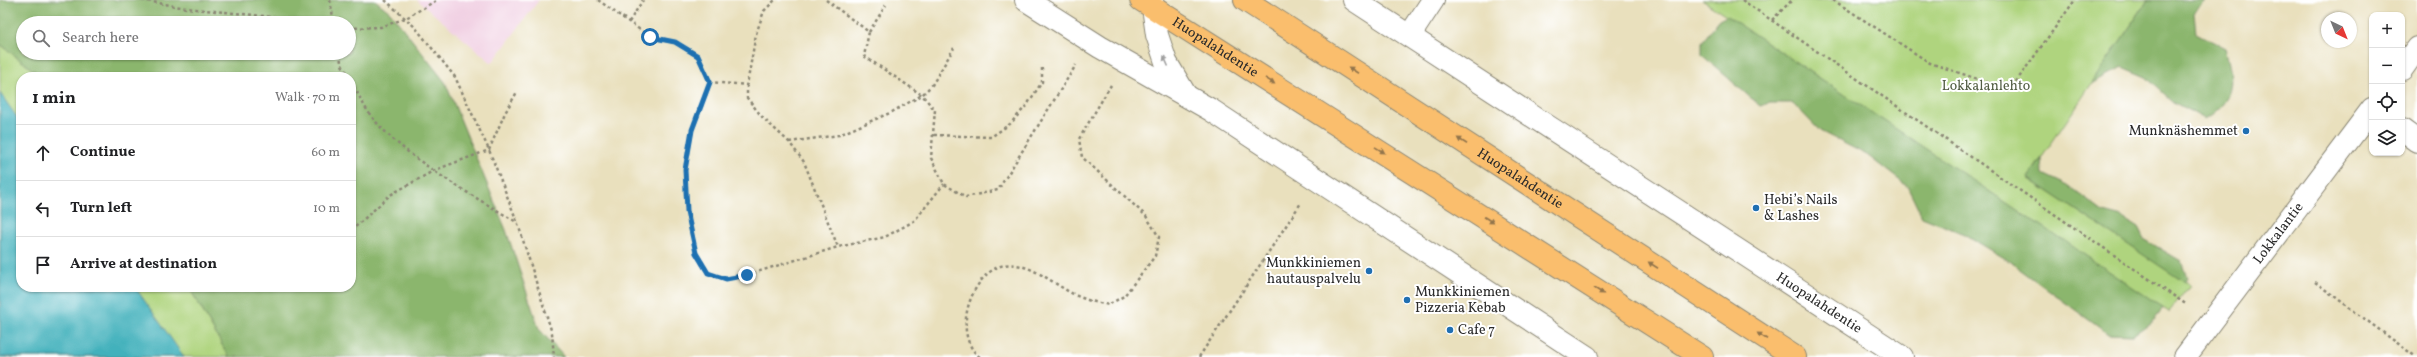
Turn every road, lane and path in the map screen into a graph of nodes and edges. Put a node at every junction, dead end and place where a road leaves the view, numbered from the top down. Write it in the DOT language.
graph roads {
  1 [pos="142,0"];
  2 [pos="330,0"];
  3 [pos="385,0"];
  4 [pos="437,0"];
  5 [pos="598,0"];
  6 [pos="643,0"];
  7 [pos="776,0"];
  8 [pos="826,0"];
  9 [pos="1026,0"];
  10 [pos="1245,0"];
  11 [pos="1354,0"];
  12 [pos="1433,0"];
  13 [pos="1742,0"];
  14 [pos="1792,0"];
  15 [pos="1833,0"];
  16 [pos="2075,0"];
  17 [pos="1149,3"];
  18 [pos="886,5"];
  19 [pos="263,16"];
  20 [pos="333,16"];
  21 [pos="406,18"];
  22 [pos="1772,20"];
  23 [pos="629,22"];
  24 [pos="356,28"];
  25 [pos="869,32"];
  26 [pos="1410,35"];
  27 [pos="954,48"];
  28 [pos="2417,48"];
  29 [pos="341,60"];
  30 [pos="1077,63"];
  31 [pos="2405,65"];
  32 [pos="1042,66"];
  33 [pos="346,72"];
  34 [pos="1114,79"];
  35 [pos="710,82"];
  36 [pos="747,85"];
  37 [pos="356,90"];
  38 [pos="518,92"];
  39 [pos="922,95"];
  40 [pos="1185,95"];
  41 [pos="2369,113"];
  42 [pos="2405,132"];
  43 [pos="934,135"];
  44 [pos="2417,141"];
  45 [pos="789,142"];
  46 [pos="489,150"];
  47 [pos="435,170"];
  48 [pos="1317,179"];
  49 [pos="944,184"];
  50 [pos="518,224"];
  51 [pos="356,226"];
  52 [pos="838,247"];
  53 [pos="2315,282"];
  54 [pos="2188,305"];
  55 [pos="554,357"];
  56 [pos="980,357"];
  57 [pos="1200,357"];
  58 [pos="1587,357"];
  59 [pos="1702,357"];
  60 [pos="1795,357"];
  61 [pos="1902,357"];
  62 [pos="2185,357"];
  63 [pos="2416,357"];
  1 -- 19 [label="path"];
  2 -- 20 [label="path"];
  3 -- 21 [label="path"];
  4 -- 21 [label="path"];
  5 -- 23 [label="path"];
  6 -- 23 [label="path"];
  7 -- 36 [label="path"];
  8 -- 25 [label="path"];
  9 -- 40 [label="street, Huopalahdentie"];
  60 -- 10 [label="main road, Huopalahdentie, one-way"];
  11 -- 26 [label="street, Huopalahdentie"];
  12 -- 26 [label="street"];
  13 -- 22 [label="path"];
  14 -- 22 [label="path"];
  15 -- 16 [label="path"];
  40 -- 17 [label="street, Huopalahdentie, one-way"];
  17 -- 59 [label="main road, Huopalahdentie, one-way"];
  18 -- 25 [label="path"];
  21 -- 24 [label="path"];
  21 -- 46 [label="path"];
  22 -- 54 [label="path"];
  23 -- 35 [label="path"];
  25 -- 39 [label="path"];
  26 -- 61 [label="street, Huopalahdentie"];
  27 -- 39 [label="path"];
  28 -- 31 [label="street"];
  29 -- 33 [label="path"];
  30 -- 49 [label="path"];
  32 -- 43 [label="path"];
  34 -- 56 [label="path"];
  35 -- 36 [label="path"];
  35 -- 52 [label="path"];
  36 -- 45 [label="path"];
  37 -- 47 [label="path"];
  38 -- 46 [label="path"];
  39 -- 43 [label="path"];
  39 -- 45 [label="path"];
  40 -- 48 [label="street, Huopalahdentie"];
  41 -- 62 [label="street, Lokkalantie"];
  42 -- 44 [label="street"];
  43 -- 49 [label="path"];
  45 -- 52 [label="path"];
  46 -- 47 [label="path"];
  46 -- 50 [label="path"];
  47 -- 50 [label="path"];
  47 -- 51 [label="path"];
  48 -- 57 [label="path"];
  48 -- 58 [label="street, Huopalahdentie"];
  49 -- 52 [label="path"];
  50 -- 55 [label="path"];
  53 -- 63 [label="path"];
}
